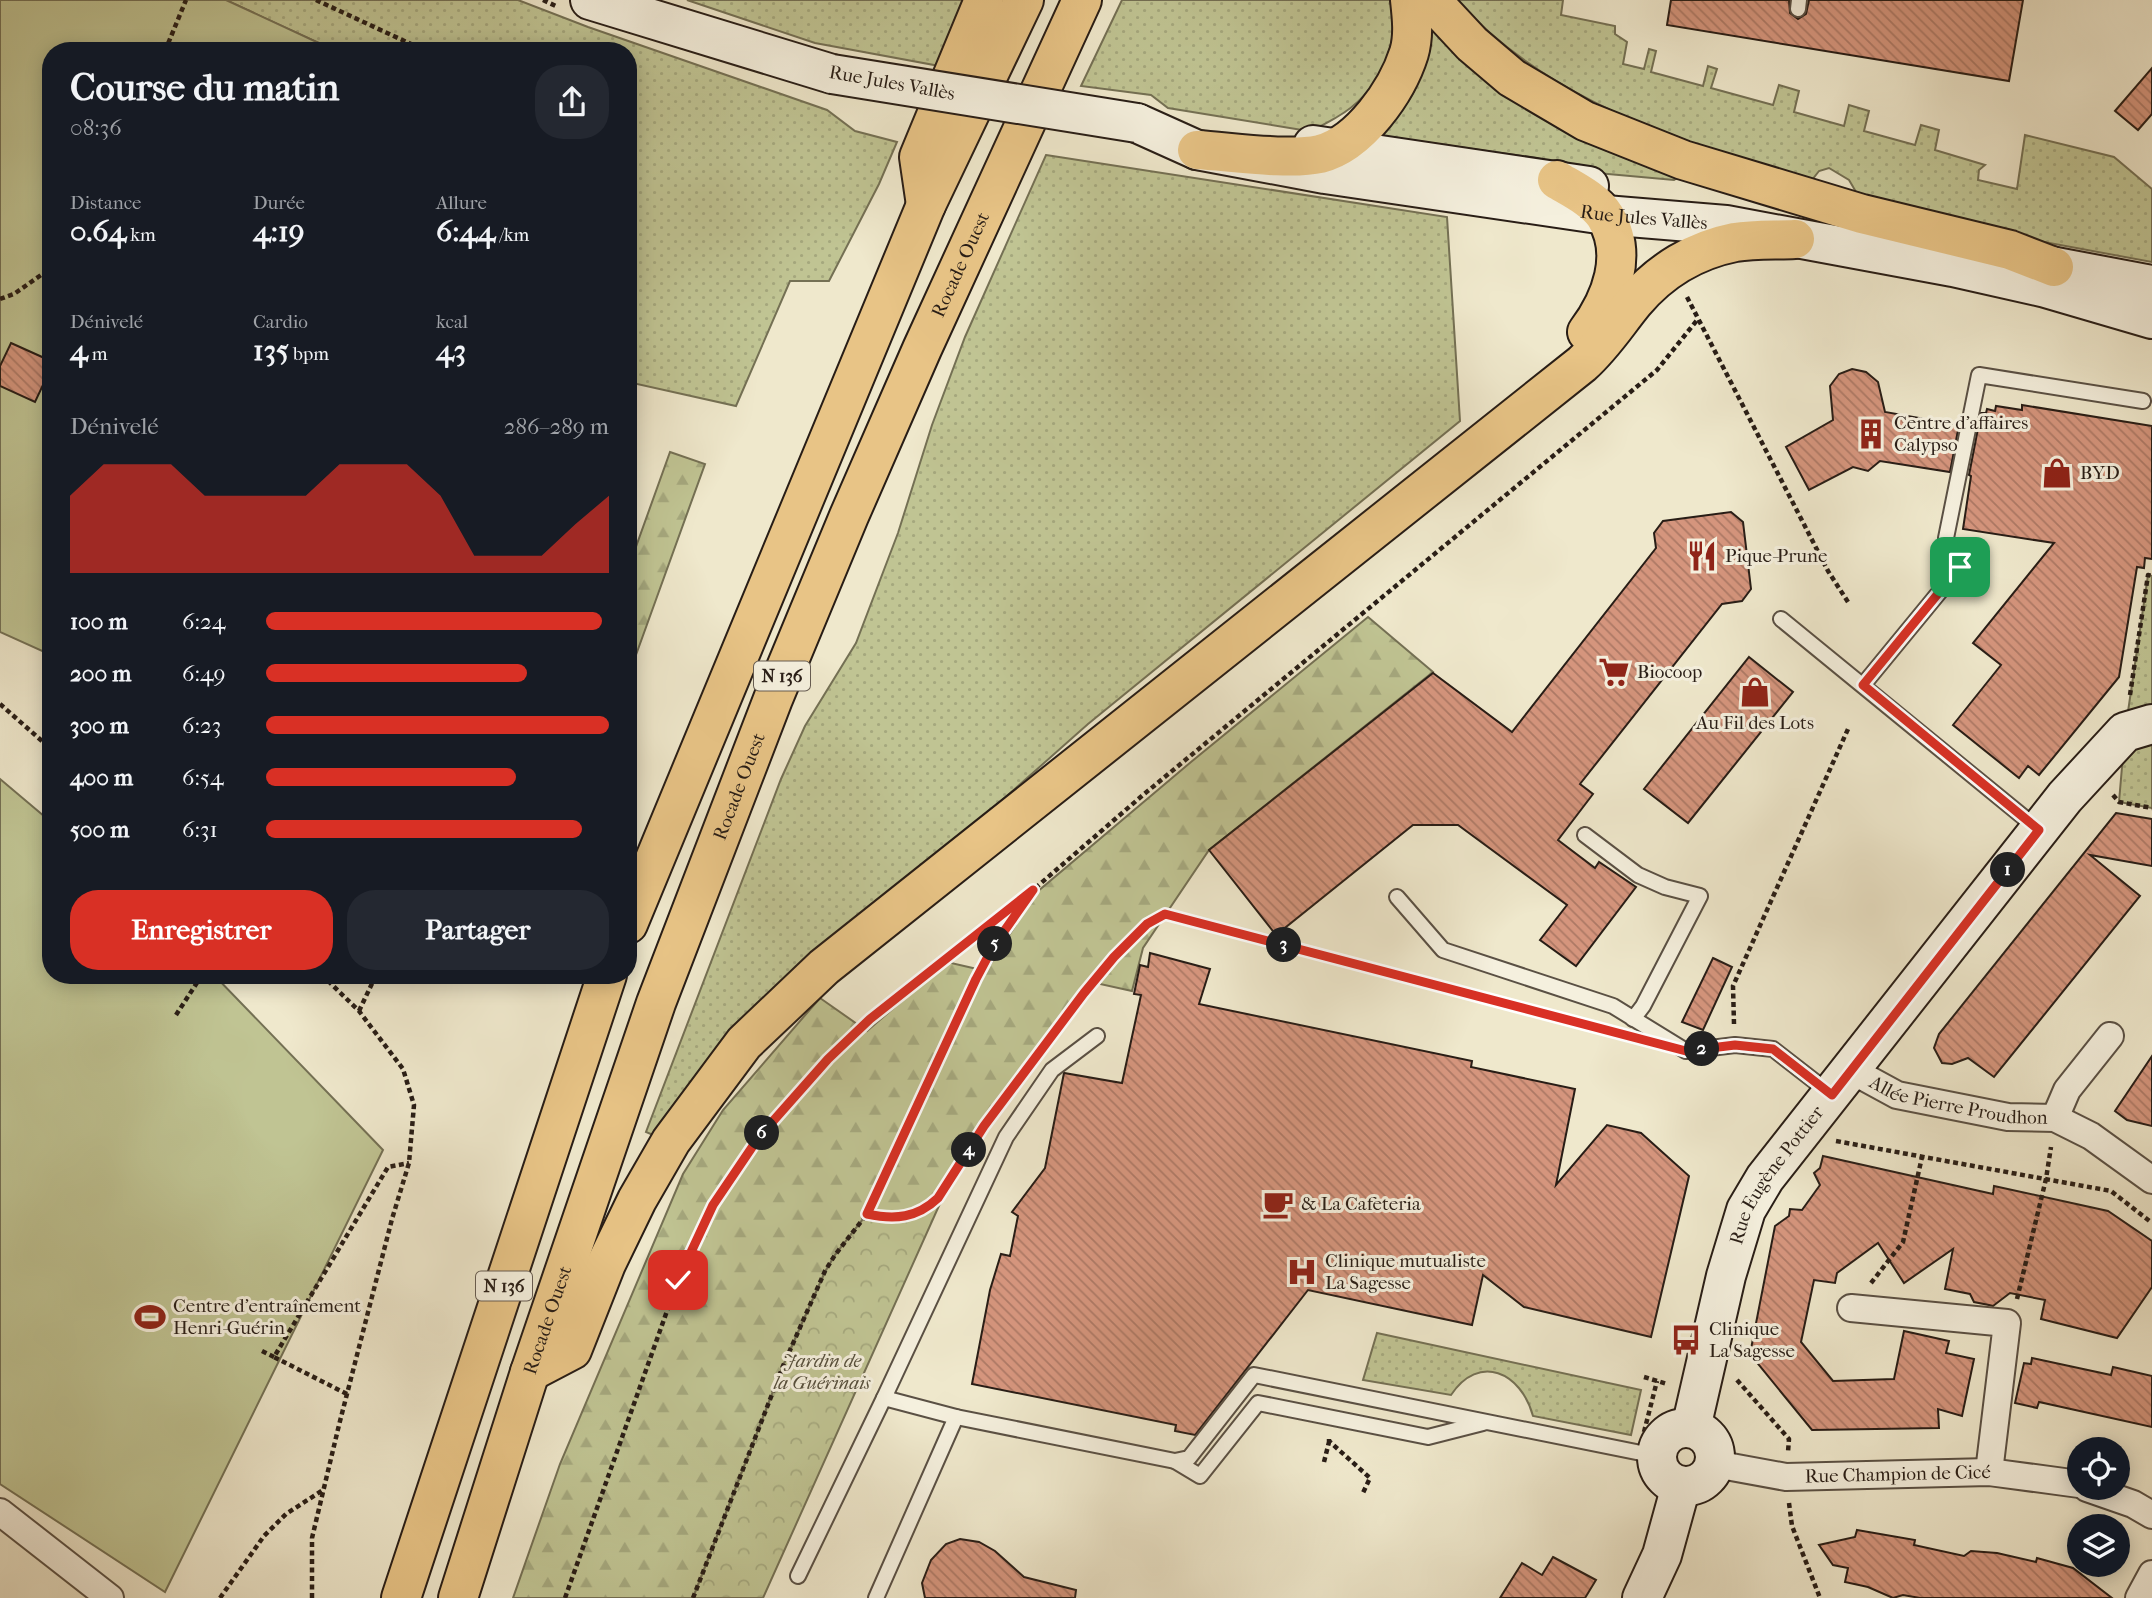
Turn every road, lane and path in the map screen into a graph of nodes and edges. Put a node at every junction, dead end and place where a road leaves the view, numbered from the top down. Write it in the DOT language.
graph roads {
  1 [pos="186,0"];
  2 [pos="316,0"];
  3 [pos="590,0"];
  4 [pos="984,0"];
  5 [pos="1024,0"];
  6 [pos="1082,0"];
  7 [pos="1410,0"];
  8 [pos="1431,0"];
  9 [pos="637,9"];
  10 [pos="169,42"];
  11 [pos="407,42"];
  12 [pos="1137,123"];
  13 [pos="1337,148"];
  14 [pos="1198,150"];
  15 [pos="1557,180"];
  16 [pos="926,205"];
  17 [pos="1605,215"];
  18 [pos="1795,239"];
  19 [pos="2054,267"];
  20 [pos="42,274"];
  21 [pos="2152,285"];
  22 [pos="0,299"];
  23 [pos="2152,319"];
  24 [pos="2143,401"];
  25 [pos="1377,526"];
  26 [pos="2152,576"];
  27 [pos="1848,602"];
  28 [pos="1781,619"];
  29 [pos="1863,685"];
  30 [pos="0,704"];
  31 [pos="2138,728"];
  32 [pos="1848,729"];
  33 [pos="42,741"];
  34 [pos="2039,830"];
  35 [pos="1585,835"];
  36 [pos="1033,890"];
  37 [pos="1397,897"];
  38 [pos="637,902"];
  39 [pos="196,984"];
  40 [pos="331,984"];
  41 [pos="372,984"];
  42 [pos="604,984"];
  43 [pos="359,1011"];
  44 [pos="176,1015"];
  45 [pos="1633,1018"];
  46 [pos="1619,1033"];
  47 [pos="1097,1035"];
  48 [pos="2110,1036"];
  49 [pos="1735,1045"];
  50 [pos="1040,1052"];
  51 [pos="1841,1082"];
  52 [pos="992,1115"];
  53 [pos="2055,1118"];
  54 [pos="1800,1135"];
  55 [pos="1922,1157"];
  56 [pos="409,1163"];
  57 [pos="2046,1179"];
  58 [pos="2152,1180"];
  59 [pos="867,1214"];
  60 [pos="2152,1223"];
  61 [pos="1851,1308"];
  62 [pos="2007,1323"];
  63 [pos="262,1352"];
  64 [pos="274,1357"];
  65 [pos="530,1372"];
  66 [pos="1657,1381"];
  67 [pos="346,1394"];
  68 [pos="884,1398"];
  69 [pos="956,1417"];
  70 [pos="1334,1417"];
  71 [pos="1483,1423"];
  72 [pos="1691,1428"];
  73 [pos="1329,1441"];
  74 [pos="1647,1455"];
  75 [pos="1175,1461"];
  76 [pos="1324,1462"];
  77 [pos="1715,1464"];
  78 [pos="1989,1472"];
  79 [pos="2067,1483"];
  80 [pos="1681,1486"];
  81 [pos="323,1490"];
  82 [pos="1362,1495"];
  83 [pos="2122,1500"];
  84 [pos="0,1512"];
  85 [pos="2152,1515"];
  86 [pos="2152,1574"];
  87 [pos="798,1576"];
  88 [pos="110,1598"];
  89 [pos="220,1598"];
  90 [pos="312,1598"];
  91 [pos="401,1598"];
  92 [pos="458,1598"];
  93 [pos="565,1598"];
  94 [pos="693,1598"];
  95 [pos="876,1598"];
  96 [pos="1642,1598"];
  97 [pos="2139,1598"];
  1 -- 10 [label="path"];
  2 -- 11 [label="path"];
  3 -- 9 [label="main road, Rue Jules Vallès"];
  4 -- 16 [label="highway"];
  5 -- 16 [label="highway, N 136"];
  6 -- 65 [label="highway, Rocade Ouest / N 136"];
  7 -- 13 [label="highway"];
  8 -- 19 [label="highway"];
  9 -- 12 [label="main road, Rue Jules Vallès, bridge"];
  12 -- 13 [label="main road, Rue Jules Vallès"];
  12 -- 14 [label="main road, Rue Jules Vallès"];
  13 -- 14 [label="highway"];
  13 -- 15 [label="main road, Rue Jules Vallès"];
  14 -- 17 [label="main road, Rue Jules Vallès"];
  15 -- 17 [label="highway"];
  15 -- 19 [label="main road, Rue Jules Vallès"];
  16 -- 38 [label="highway, N 136"];
  17 -- 18 [label="main road, Rue Jules Vallès"];
  17 -- 25 [label="highway"];
  18 -- 23 [label="main road, Rue Jules Vallès"];
  18 -- 25 [label="highway"];
  19 -- 21 [label="main road, Rue Jules Vallès"];
  20 -- 22 [label="path"];
  24 -- 29 [label="lane"];
  25 -- 65 [label="highway"];
  26 -- 31 [label="path"];
  27 -- 36 [label="path"];
  28 -- 29 [label="lane"];
  29 -- 34 [label="lane"];
  30 -- 33 [label="path"];
  31 -- 34 [label="main road, Rue Eugène Pottier"];
  32 -- 49 [label="path"];
  34 -- 51 [label="main road, Rue Eugène Pottier"];
  35 -- 45 [label="lane"];
  36 -- 59 [label="path"];
  36 -- 93 [label="path"];
  37 -- 45 [label="lane"];
  39 -- 44 [label="path"];
  40 -- 43 [label="path"];
  41 -- 43 [label="path"];
  42 -- 91 [label="highway, N 136"];
  43 -- 56 [label="path"];
  45 -- 49 [label="lane"];
  46 -- 50 [label="path"];
  47 -- 68 [label="lane"];
  48 -- 53 [label="street, Allée Pierre Proudhon"];
  49 -- 51 [label="lane"];
  51 -- 53 [label="street, Allée Pierre Proudhon"];
  51 -- 54 [label="main road, Rue Eugène Pottier"];
  52 -- 59 [label="path"];
  53 -- 57 [label="path"];
  53 -- 58 [label="street"];
  54 -- 55 [label="path"];
  54 -- 72 [label="main road, Rue Eugène Pottier"];
  55 -- 57 [label="path"];
  55 -- 61 [label="path"];
  56 -- 64 [label="path"];
  56 -- 67 [label="path"];
  57 -- 60 [label="path"];
  57 -- 62 [label="path"];
  59 -- 94 [label="path"];
  61 -- 62 [label="street"];
  62 -- 78 [label="street"];
  63 -- 64 [label="path"];
  64 -- 67 [label="path"];
  65 -- 92 [label="highway, Rocade Ouest / N 136"];
  66 -- 74 [label="path"];
  67 -- 81 [label="path"];
  68 -- 69 [label="lane"];
  68 -- 87 [label="lane"];
  69 -- 75 [label="lane"];
  69 -- 95 [label="lane"];
  70 -- 71 [label="lane"];
  70 -- 73 [label="path"];
  70 -- 75 [label="lane"];
  71 -- 74 [label="lane"];
  71 -- 75 [label="lane"];
  72 -- 74 [label="main road"];
  72 -- 77 [label="main road"];
  73 -- 76 [label="path"];
  73 -- 82 [label="path"];
  74 -- 80 [label="main road"];
  77 -- 78 [label="street, Rue Champion de Cicé"];
  77 -- 80 [label="main road"];
  78 -- 79 [label="street, Rue Champion de Cicé"];
  80 -- 96 [label="main road"];
  81 -- 89 [label="path"];
  81 -- 90 [label="path"];
  83 -- 85 [label="street"];
  84 -- 88 [label="street"];
  86 -- 97 [label="street"];
}
